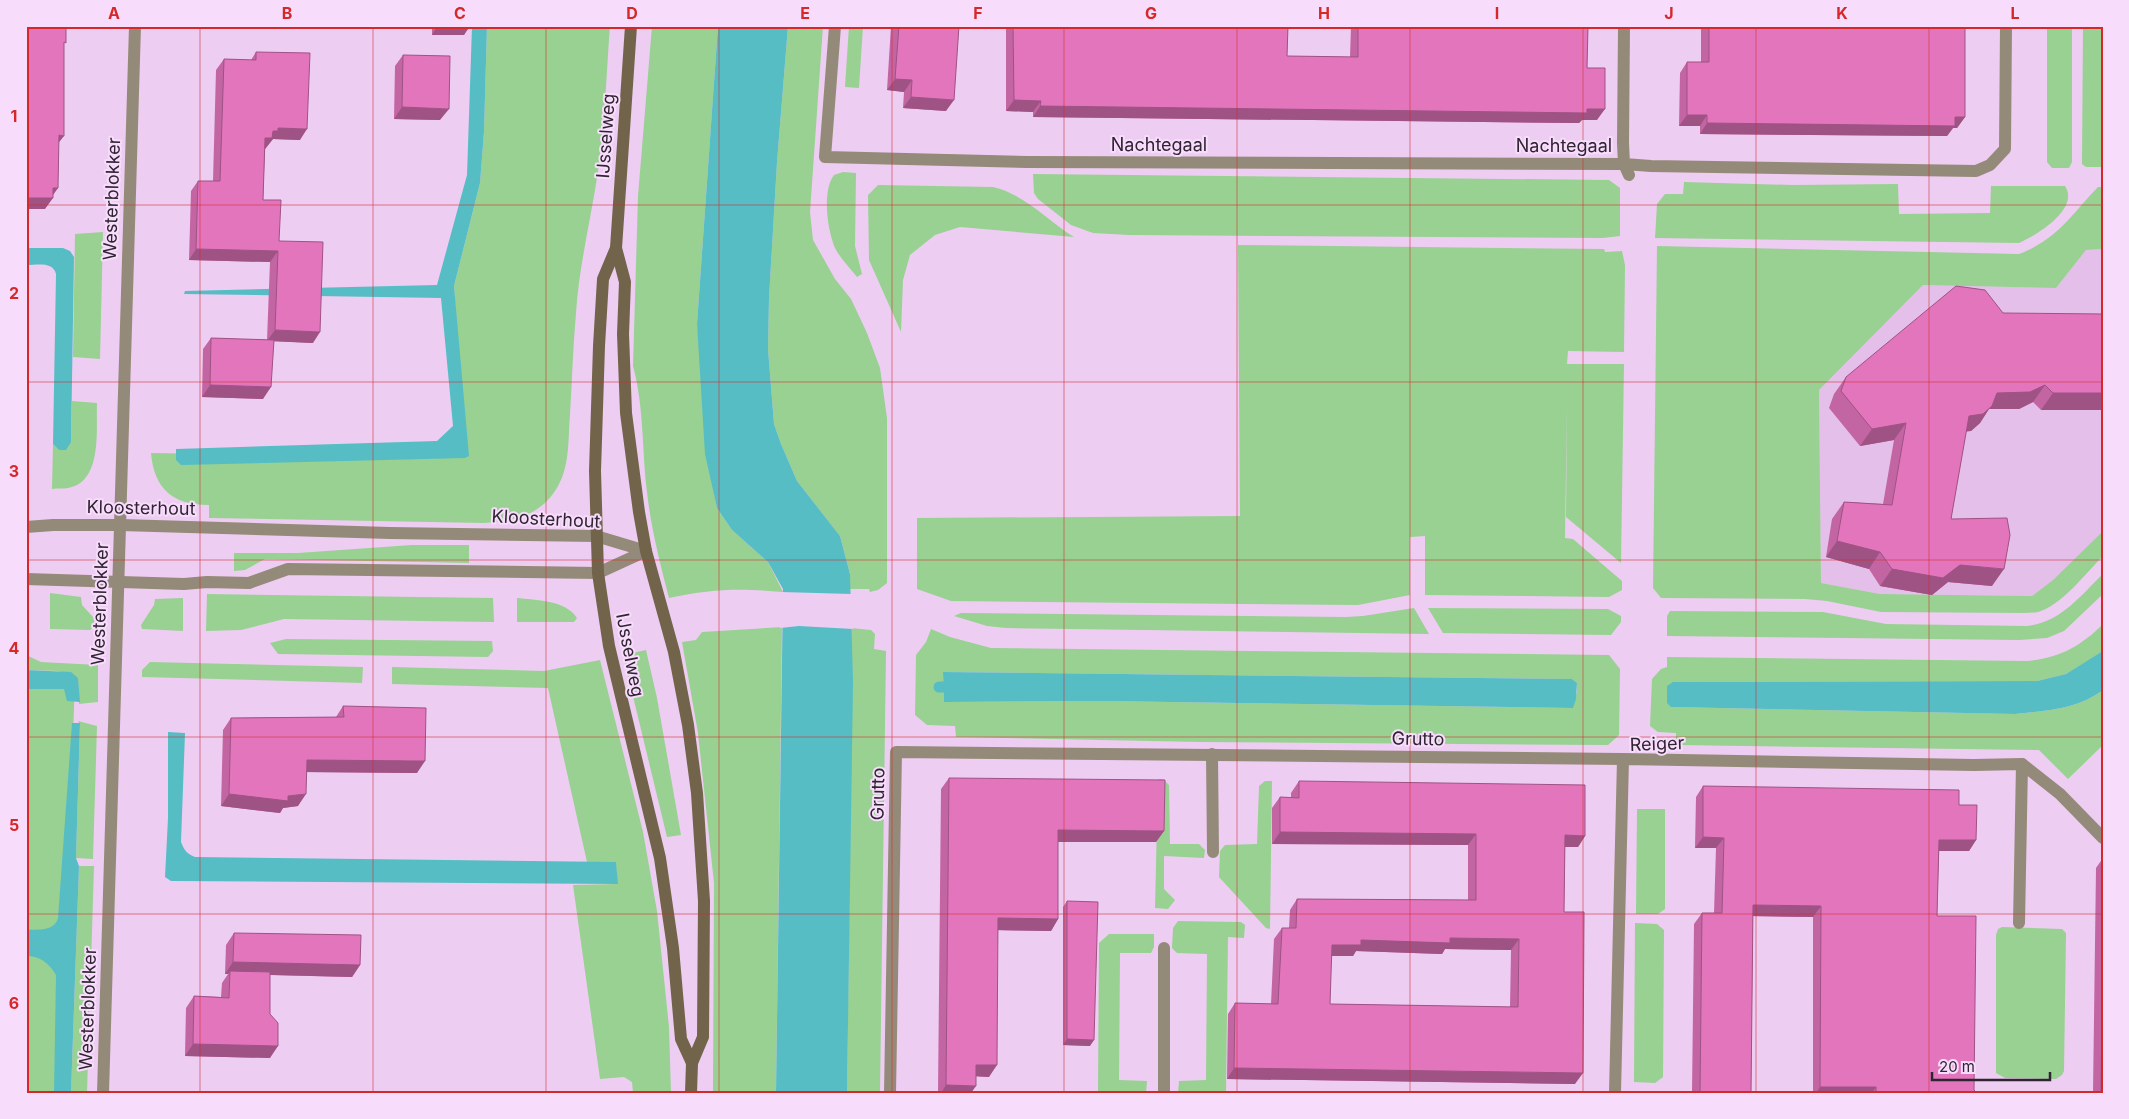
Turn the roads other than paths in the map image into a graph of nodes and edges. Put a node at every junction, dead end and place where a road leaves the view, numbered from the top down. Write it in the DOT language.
graph roads {
  1 [pos="135,26"];
  2 [pos="631,26"];
  3 [pos="834,26"];
  4 [pos="1624,26"];
  5 [pos="2006,26"];
  6 [pos="1627,169"];
  7 [pos="616,248"];
  8 [pos="121,525"];
  9 [pos="26,527"];
  10 [pos="596,536"];
  11 [pos="646,551"];
  12 [pos="598,573"];
  13 [pos="26,579"];
  14 [pos="119,582"];
  15 [pos="1212,754"];
  16 [pos="1623,759"];
  17 [pos="2022,764"];
  18 [pos="2103,838"];
  19 [pos="1213,852"];
  20 [pos="2019,923"];
  21 [pos="1164,948"];
  22 [pos="692,1063"];
  23 [pos="103,1093"];
  24 [pos="691,1093"];
  25 [pos="890,1093"];
  26 [pos="1164,1093"];
  27 [pos="1615,1093"];
  1 -- 8 [label="street, Westerblokker"];
  2 -- 7 [label="street, IJsselweg"];
  3 -- 6 [label="street, Nachtegaal"];
  4 -- 6 [label="street, Nachtegaal"];
  5 -- 6 [label="street, Nachtegaal"];
  7 -- 10 [label="street, IJsselweg"];
  7 -- 11 [label="street, IJsselweg"];
  8 -- 9 [label="street, Kloosterhout"];
  8 -- 10 [label="street, Kloosterhout"];
  8 -- 14 [label="street, Westerblokker"];
  10 -- 11 [label="street, Kloosterhout"];
  10 -- 12 [label="street, IJsselweg"];
  11 -- 12 [label="street"];
  11 -- 22 [label="street, IJsselweg"];
  12 -- 14 [label="street"];
  12 -- 22 [label="street, IJsselweg"];
  13 -- 14 [label="street"];
  14 -- 23 [label="street, Westerblokker"];
  15 -- 16 [label="street, Grutto"];
  15 -- 19 [label="street"];
  15 -- 25 [label="street, Grutto"];
  16 -- 17 [label="street, Reiger"];
  16 -- 27 [label="street, Reiger"];
  17 -- 18 [label="street"];
  17 -- 20 [label="street"];
  21 -- 26 [label="street"];
  22 -- 24 [label="street, IJsselweg"];
}
